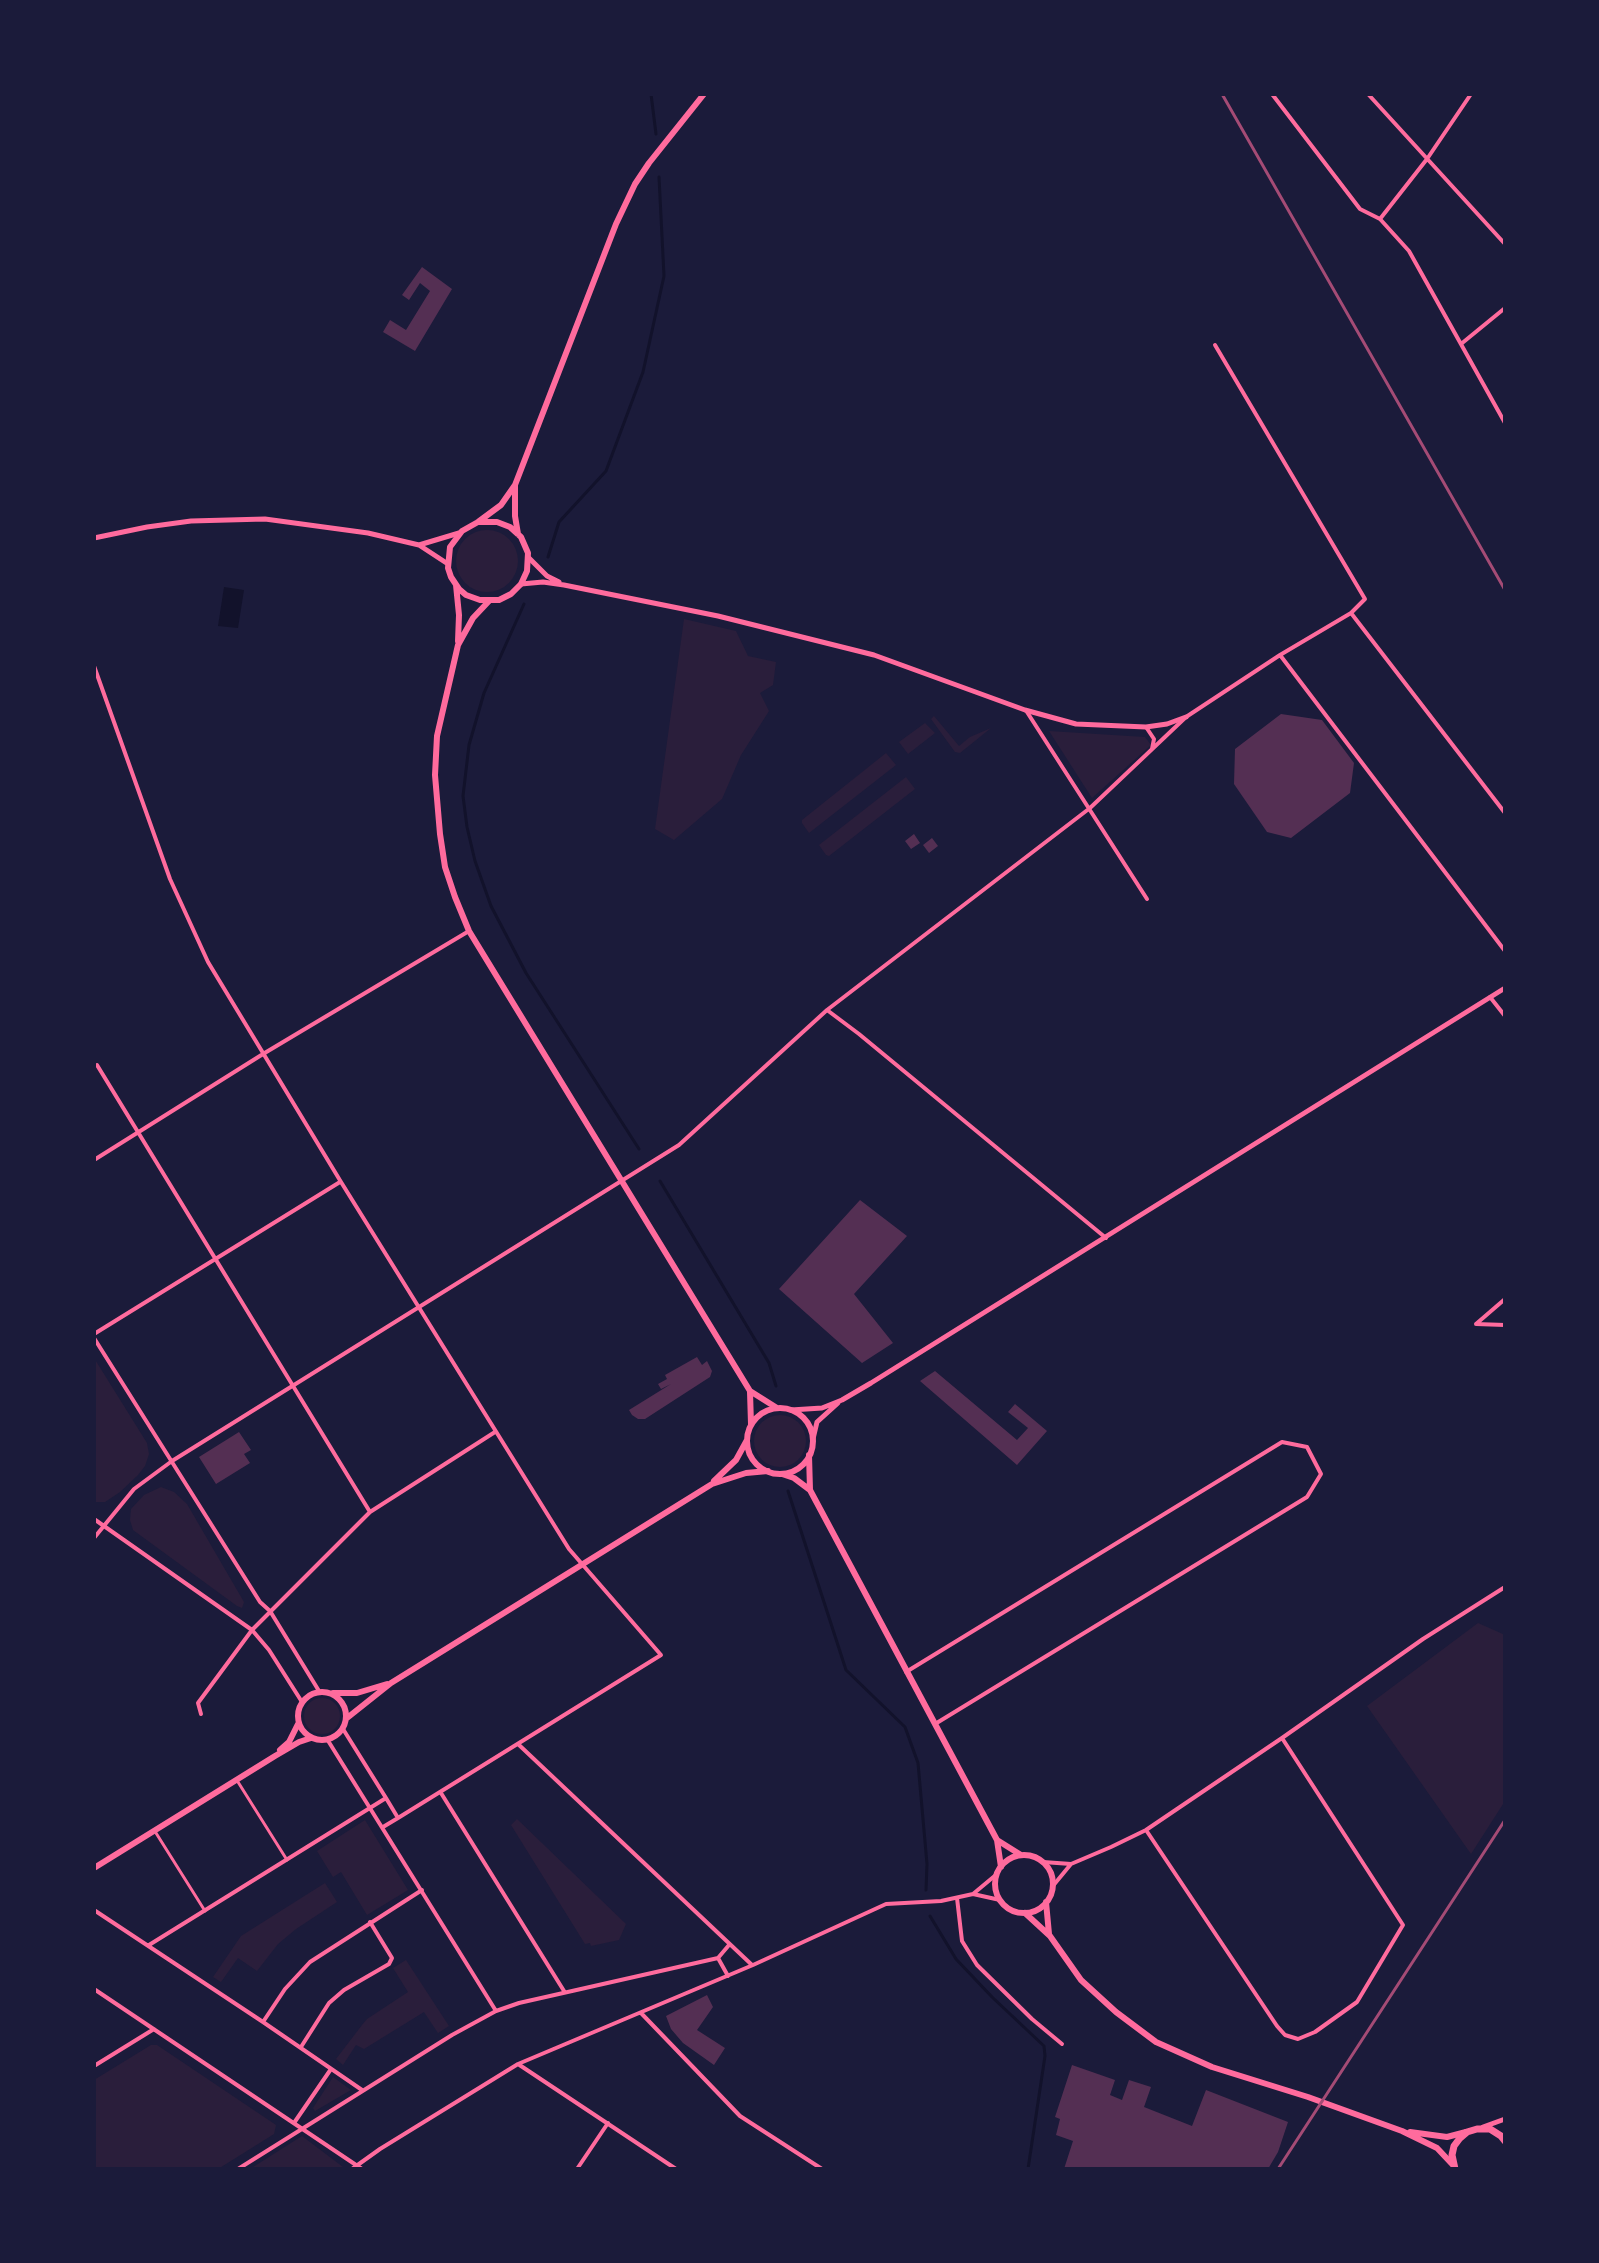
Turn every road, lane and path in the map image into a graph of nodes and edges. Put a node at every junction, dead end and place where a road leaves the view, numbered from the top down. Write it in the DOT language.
graph roads {
  1 [pos="704,94"];
  2 [pos="1272,94"];
  3 [pos="1368,94"];
  4 [pos="1471,94"];
  5 [pos="1427,159"];
  6 [pos="1380,219"];
  7 [pos="1505,244"];
  8 [pos="1505,308"];
  9 [pos="1461,344"];
  10 [pos="1215,345"];
  11 [pos="1505,423"];
  12 [pos="515,485"];
  13 [pos="478,522"];
  14 [pos="459,533"];
  15 [pos="518,534"];
  16 [pos="94,538"];
  17 [pos="419,545"];
  18 [pos="528,557"];
  19 [pos="448,564"];
  20 [pos="521,584"];
  21 [pos="456,585"];
  22 [pos="564,585"];
  23 [pos="489,601"];
  24 [pos="1351,613"];
  25 [pos="458,645"];
  26 [pos="1280,655"];
  27 [pos="94,666"];
  28 [pos="1025,710"];
  29 [pos="1186,717"];
  30 [pos="1146,727"];
  31 [pos="1152,750"];
  32 [pos="1090,808"];
  33 [pos="1505,813"];
  34 [pos="1147,899"];
  35 [pos="469,931"];
  36 [pos="1505,951"];
  37 [pos="1505,988"];
  38 [pos="1490,997"];
  39 [pos="827,1010"];
  40 [pos="1505,1016"];
  41 [pos="263,1054"];
  42 [pos="97,1065"];
  43 [pos="139,1133"];
  44 [pos="94,1160"];
  45 [pos="341,1182"];
  46 [pos="622,1182"];
  47 [pos="1106,1238"];
  48 [pos="216,1259"];
  49 [pos="1505,1299"];
  50 [pos="419,1308"];
  51 [pos="1505,1325"];
  52 [pos="94,1336"];
  53 [pos="295,1386"];
  54 [pos="750,1391"];
  55 [pos="842,1400"];
  56 [pos="777,1408"];
  57 [pos="791,1410"];
  58 [pos="751,1424"];
  59 [pos="495,1432"];
  60 [pos="813,1439"];
  61 [pos="747,1440"];
  62 [pos="809,1455"];
  63 [pos="172,1461"];
  64 [pos="768,1471"];
  65 [pos="781,1474"];
  66 [pos="712,1484"];
  67 [pos="810,1490"];
  68 [pos="370,1512"];
  69 [pos="94,1519"];
  70 [pos="103,1525"];
  71 [pos="94,1538"];
  72 [pos="581,1564"];
  73 [pos="1505,1587"];
  74 [pos="270,1611"];
  75 [pos="252,1630"];
  76 [pos="906,1672"];
  77 [pos="391,1683"];
  78 [pos="319,1691"];
  79 [pos="333,1693"];
  80 [pos="302,1702"];
  81 [pos="201,1714"];
  82 [pos="347,1718"];
  83 [pos="299,1723"];
  84 [pos="935,1724"];
  85 [pos="343,1729"];
  86 [pos="311,1738"];
  87 [pos="1282,1738"];
  88 [pos="327,1739"];
  89 [pos="518,1744"];
  90 [pos="275,1756"];
  91 [pos="236,1780"];
  92 [pos="441,1793"];
  93 [pos="386,1798"];
  94 [pos="370,1808"];
  95 [pos="398,1818"];
  96 [pos="383,1827"];
  97 [pos="1146,1830"];
  98 [pos="155,1831"];
  99 [pos="997,1840"];
  100 [pos="1021,1855"];
  101 [pos="287,1860"];
  102 [pos="1043,1862"];
  103 [pos="1071,1864"];
  104 [pos="94,1868"];
  105 [pos="999,1870"];
  106 [pos="1052,1887"];
  107 [pos="422,1890"];
  108 [pos="973,1894"];
  109 [pos="957,1898"];
  110 [pos="1000,1900"];
  111 [pos="1046,1902"];
  112 [pos="94,1910"];
  113 [pos="205,1911"];
  114 [pos="1025,1913"];
  115 [pos="370,1922"];
  116 [pos="1050,1936"];
  117 [pos="149,1945"];
  118 [pos="729,1945"];
  119 [pos="718,1958"];
  120 [pos="753,1965"];
  121 [pos="728,1976"];
  122 [pos="94,1989"];
  123 [pos="565,1992"];
  124 [pos="496,2011"];
  125 [pos="641,2013"];
  126 [pos="263,2022"];
  127 [pos="154,2029"];
  128 [pos="1062,2044"];
  129 [pos="301,2047"];
  130 [pos="518,2064"];
  131 [pos="94,2066"];
  132 [pos="331,2069"];
  133 [pos="362,2090"];
  134 [pos="1505,2119"];
  135 [pos="608,2123"];
  136 [pos="294,2124"];
  137 [pos="300,2128"];
  138 [pos="1477,2129"];
  139 [pos="1402,2131"];
  140 [pos="1467,2132"];
  141 [pos="1505,2141"];
  142 [pos="1454,2167"];
  143 [pos="357,2168"];
  144 [pos="238,2169"];
  145 [pos="577,2169"];
  146 [pos="676,2169"];
  147 [pos="822,2169"];
  148 [pos="860,2169"];
  1 -- 12 [label="main road"];
  2 -- 6 [label="street"];
  3 -- 5 [label="street"];
  4 -- 5 [label="street"];
  5 -- 6 [label="street"];
  5 -- 7 [label="street"];
  6 -- 9 [label="street"];
  8 -- 9 [label="street"];
  9 -- 11 [label="street"];
  10 -- 24 [label="street"];
  12 -- 13 [label="main road"];
  12 -- 15 [label="main road"];
  13 -- 14 [label="main road"];
  13 -- 15 [label="main road"];
  14 -- 17 [label="street"];
  14 -- 19 [label="main road"];
  15 -- 18 [label="main road"];
  16 -- 17 [label="street"];
  17 -- 19 [label="street"];
  18 -- 20 [label="main road"];
  18 -- 22 [label="street"];
  19 -- 21 [label="main road"];
  20 -- 22 [label="street"];
  20 -- 23 [label="main road"];
  21 -- 23 [label="main road"];
  21 -- 25 [label="main road"];
  22 -- 28 [label="street"];
  23 -- 25 [label="main road"];
  24 -- 26 [label="street"];
  24 -- 33 [label="street"];
  25 -- 35 [label="main road"];
  26 -- 29 [label="street"];
  26 -- 36 [label="street"];
  27 -- 41 [label="street"];
  28 -- 30 [label="street"];
  28 -- 32 [label="street"];
  29 -- 30 [label="street"];
  29 -- 31 [label="street"];
  30 -- 31 [label="street"];
  31 -- 32 [label="street"];
  32 -- 34 [label="street"];
  32 -- 39 [label="street"];
  35 -- 41 [label="street"];
  35 -- 46 [label="main road"];
  37 -- 38 [label="street"];
  38 -- 40 [label="street"];
  38 -- 47 [label="street"];
  39 -- 46 [label="street"];
  39 -- 47 [label="street"];
  41 -- 43 [label="street"];
  41 -- 45 [label="street"];
  42 -- 43 [label="street"];
  43 -- 44 [label="street"];
  43 -- 48 [label="street"];
  45 -- 48 [label="street"];
  45 -- 50 [label="street"];
  46 -- 50 [label="street"];
  46 -- 54 [label="main road"];
  47 -- 55 [label="street"];
  48 -- 52 [label="street"];
  48 -- 53 [label="street"];
  49 -- 51 [label="street"];
  50 -- 53 [label="street"];
  50 -- 59 [label="street"];
  52 -- 63 [label="street"];
  53 -- 63 [label="street"];
  53 -- 68 [label="street"];
  54 -- 56 [label="main road"];
  54 -- 58 [label="main road"];
  55 -- 57 [label="street"];
  55 -- 60 [label="street"];
  56 -- 57 [label="main road"];
  56 -- 58 [label="main road"];
  57 -- 60 [label="main road"];
  58 -- 61 [label="main road"];
  59 -- 68 [label="street"];
  59 -- 72 [label="street"];
  60 -- 62 [label="main road"];
  61 -- 64 [label="main road"];
  61 -- 66 [label="main road"];
  62 -- 65 [label="main road"];
  62 -- 67 [label="main road"];
  63 -- 70 [label="street"];
  63 -- 74 [label="street"];
  64 -- 65 [label="main road"];
  64 -- 66 [label="main road"];
  65 -- 67 [label="main road"];
  66 -- 72 [label="main road"];
  67 -- 76 [label="main road"];
  68 -- 74 [label="street"];
  69 -- 70 [label="street"];
  70 -- 71 [label="street"];
  70 -- 75 [label="street"];
  72 -- 77 [label="main road"];
  72 -- 89 [label="street"];
  73 -- 87 [label="street"];
  74 -- 75 [label="street"];
  74 -- 78 [label="street"];
  75 -- 80 [label="street"];
  75 -- 81 [label="street"];
  76 -- 84 [label="main road"];
  76 -- 84 [label="street"];
  77 -- 79 [label="main road"];
  77 -- 82 [label="main road"];
  78 -- 79 [label="main road"];
  78 -- 80 [label="main road"];
  79 -- 82 [label="main road"];
  80 -- 83 [label="main road"];
  82 -- 85 [label="main road"];
  83 -- 86 [label="main road"];
  83 -- 90 [label="main road"];
  84 -- 99 [label="main road"];
  85 -- 88 [label="main road"];
  85 -- 93 [label="street"];
  86 -- 88 [label="main road"];
  86 -- 90 [label="main road"];
  87 -- 97 [label="street"];
  87 -- 97 [label="street"];
  88 -- 94 [label="street"];
  89 -- 92 [label="street"];
  89 -- 118 [label="street"];
  90 -- 91 [label="main road"];
  91 -- 98 [label="main road"];
  91 -- 101 [label="street"];
  92 -- 95 [label="street"];
  92 -- 123 [label="street"];
  93 -- 94 [label="street"];
  93 -- 95 [label="street"];
  94 -- 96 [label="street"];
  94 -- 101 [label="street"];
  95 -- 96 [label="street"];
  96 -- 107 [label="street"];
  97 -- 103 [label="street"];
  98 -- 104 [label="main road"];
  98 -- 113 [label="street"];
  99 -- 100 [label="main road"];
  99 -- 105 [label="main road"];
  100 -- 102 [label="main road"];
  100 -- 105 [label="main road"];
  101 -- 113 [label="street"];
  102 -- 103 [label="street"];
  102 -- 106 [label="main road"];
  103 -- 106 [label="street"];
  105 -- 108 [label="street"];
  105 -- 110 [label="main road"];
  106 -- 111 [label="main road"];
  107 -- 115 [label="street"];
  107 -- 124 [label="street"];
  108 -- 109 [label="street"];
  108 -- 110 [label="street"];
  109 -- 120 [label="street"];
  109 -- 128 [label="street"];
  110 -- 114 [label="main road"];
  111 -- 114 [label="main road"];
  111 -- 116 [label="main road"];
  112 -- 117 [label="street"];
  113 -- 117 [label="street"];
  114 -- 116 [label="main road"];
  115 -- 126 [label="street"];
  115 -- 129 [label="street"];
  116 -- 139 [label="main road"];
  117 -- 126 [label="street"];
  118 -- 119 [label="street"];
  118 -- 120 [label="street"];
  119 -- 121 [label="street"];
  119 -- 123 [label="street"];
  120 -- 121 [label="street"];
  121 -- 125 [label="street"];
  122 -- 127 [label="street"];
  123 -- 124 [label="street"];
  124 -- 133 [label="street"];
  125 -- 130 [label="street"];
  125 -- 147 [label="street"];
  126 -- 129 [label="street"];
  127 -- 131 [label="street"];
  127 -- 136 [label="street"];
  129 -- 132 [label="street"];
  130 -- 135 [label="street"];
  130 -- 143 [label="street"];
  132 -- 133 [label="street"];
  132 -- 136 [label="street"];
  133 -- 137 [label="street"];
  134 -- 138 [label="street"];
  135 -- 145 [label="street"];
  135 -- 146 [label="street"];
  136 -- 137 [label="street"];
  137 -- 143 [label="street"];
  137 -- 144 [label="street"];
  138 -- 140 [label="main road"];
  138 -- 141 [label="main road"];
  139 -- 140 [label="main road"];
  139 -- 142 [label="main road"];
  140 -- 142 [label="main road"];
  147 -- 148 [label="street"];
}
